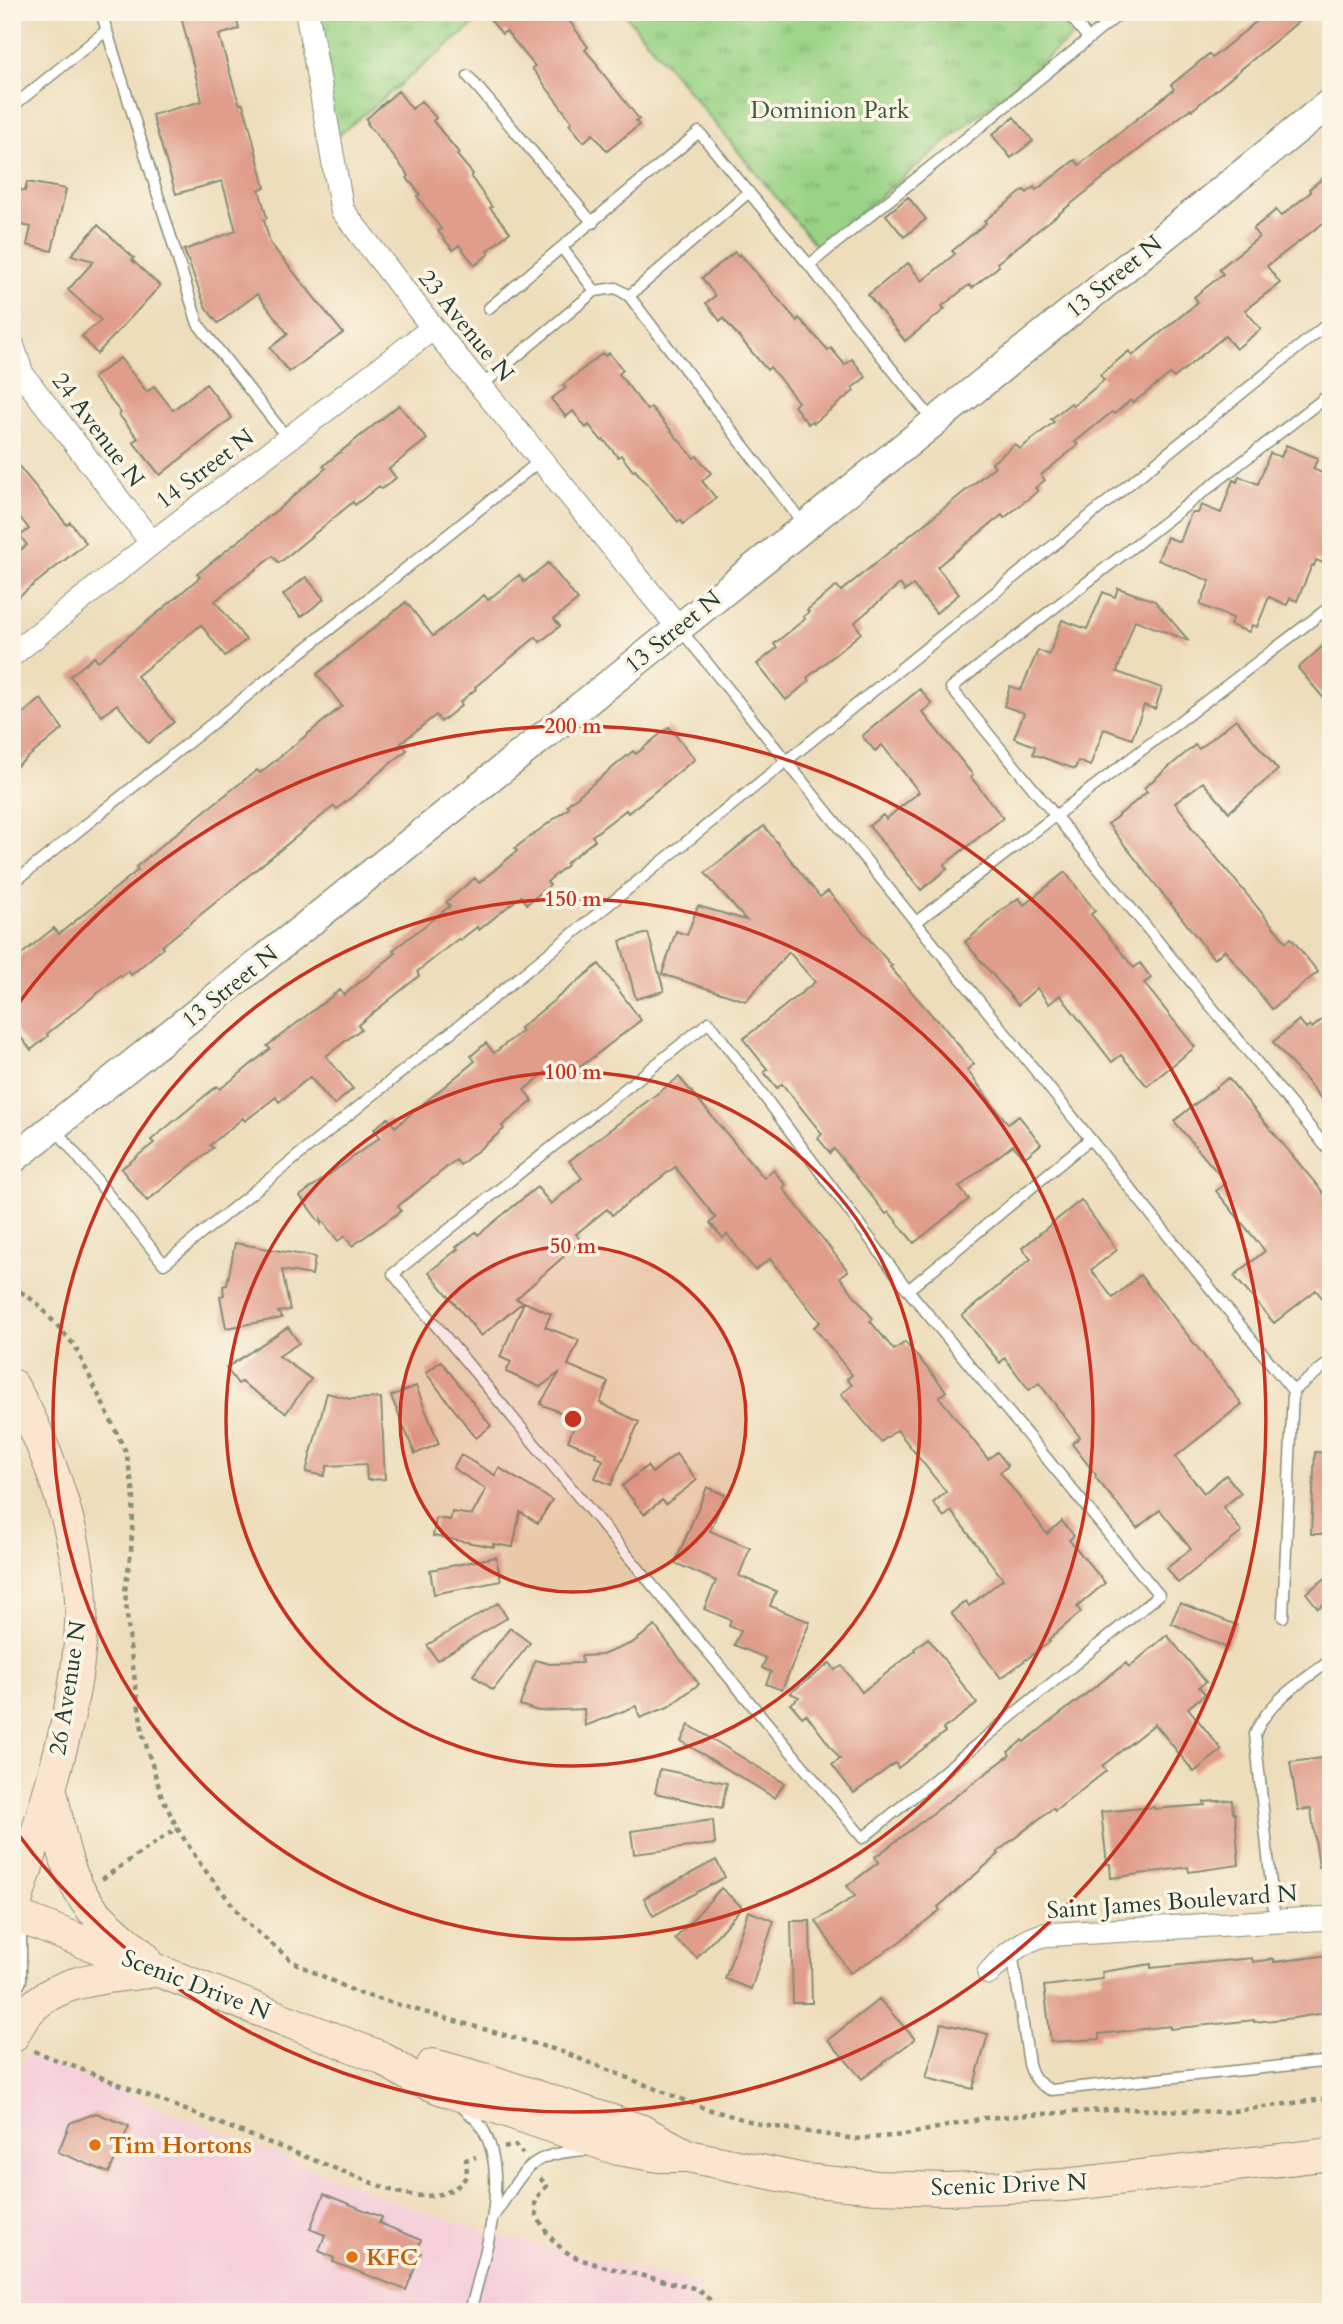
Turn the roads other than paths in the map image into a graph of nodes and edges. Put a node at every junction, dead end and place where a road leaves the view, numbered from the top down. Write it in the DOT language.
graph roads {
  1 [pos="101,12"];
  2 [pos="307,12"];
  3 [pos="1068,12"];
  4 [pos="1122,12"];
  5 [pos="107,30"];
  6 [pos="1088,38"];
  7 [pos="468,76"];
  8 [pos="1331,102"];
  9 [pos="12,107"];
  10 [pos="749,192"];
  11 [pos="593,223"];
  12 [pos="562,248"];
  13 [pos="809,265"];
  14 [pos="595,291"];
  15 [pos="629,296"];
  16 [pos="489,308"];
  17 [pos="1331,321"];
  18 [pos="433,328"];
  19 [pos="12,344"];
  20 [pos="481,386"];
  21 [pos="1331,393"];
  22 [pos="934,422"];
  23 [pos="288,439"];
  24 [pos="541,460"];
  25 [pos="805,526"];
  26 [pos="152,543"];
  27 [pos="1331,606"];
  28 [pos="679,628"];
  29 [pos="15,647"];
  30 [pos="786,761"];
  31 [pos="1056,816"];
  32 [pos="12,884"];
  33 [pos="916,922"];
  34 [pos="54,1127"];
  35 [pos="1090,1139"];
  36 [pos="1331,1153"];
  37 [pos="12,1160"];
  38 [pos="908,1290"];
  39 [pos="1331,1361"];
  40 [pos="12,1385"];
  41 [pos="1293,1391"];
  42 [pos="1283,1617"];
  43 [pos="1331,1660"];
  44 [pos="50,1787"];
  45 [pos="12,1834"];
  46 [pos="12,1914"];
  47 [pos="1331,1918"];
  48 [pos="1275,1922"];
  49 [pos="1012,1950"];
  50 [pos="159,1970"];
  51 [pos="989,1973"];
  52 [pos="12,1979"];
  53 [pos="19,2043"];
  54 [pos="380,2057"];
  55 [pos="1331,2061"];
  56 [pos="448,2091"];
  57 [pos="618,2149"];
  58 [pos="1331,2154"];
  59 [pos="688,2156"];
  60 [pos="493,2217"];
  61 [pos="470,2312"];
  1 -- 5 [label="lane"];
  2 -- 18 [label="street, 23 Avenue N"];
  3 -- 6 [label="lane"];
  4 -- 6 [label="lane"];
  5 -- 9 [label="lane"];
  5 -- 23 [label="lane"];
  6 -- 13 [label="lane"];
  7 -- 11 [label="lane"];
  8 -- 22 [label="street, 13 Street N"];
  10 -- 11 [label="lane"];
  10 -- 13 [label="lane"];
  10 -- 15 [label="lane"];
  11 -- 12 [label="lane"];
  12 -- 14 [label="lane"];
  12 -- 16 [label="lane"];
  13 -- 22 [label="lane"];
  14 -- 15 [label="lane"];
  14 -- 20 [label="lane"];
  15 -- 25 [label="lane"];
  17 -- 30 [label="lane"];
  18 -- 20 [label="street, 23 Avenue N"];
  18 -- 23 [label="street, 14 Street N"];
  19 -- 26 [label="street, 24 Avenue N"];
  20 -- 24 [label="street, 23 Avenue N"];
  21 -- 31 [label="lane"];
  22 -- 25 [label="street, 13 Street N"];
  23 -- 26 [label="street, 14 Street N"];
  24 -- 28 [label="street, 23 Avenue N"];
  24 -- 32 [label="lane"];
  25 -- 28 [label="street, 13 Street N"];
  26 -- 29 [label="street, 14 Street N"];
  27 -- 31 [label="lane"];
  28 -- 30 [label="lane"];
  28 -- 34 [label="street, 13 Street N"];
  30 -- 33 [label="lane"];
  30 -- 34 [label="lane"];
  31 -- 33 [label="lane"];
  31 -- 36 [label="lane"];
  33 -- 35 [label="lane"];
  34 -- 37 [label="street, 13 Street N"];
  35 -- 38 [label="lane"];
  35 -- 41 [label="lane"];
  38 -- 38 [label="lane"];
  39 -- 41 [label="lane"];
  40 -- 44 [label="main road, 26 Avenue N"];
  41 -- 42 [label="lane"];
  43 -- 48 [label="lane"];
  44 -- 45 [label="main road"];
  44 -- 46 [label="main road, 26 Avenue N"];
  44 -- 50 [label="main road"];
  46 -- 50 [label="main road, Scenic Drive N"];
  46 -- 52 [label="street"];
  47 -- 48 [label="street, Saint James Boulevard N"];
  48 -- 49 [label="street, Saint James Boulevard N"];
  49 -- 51 [label="street, Saint James Boulevard N"];
  49 -- 55 [label="lane"];
  50 -- 53 [label="main road"];
  50 -- 54 [label="main road, Scenic Drive N"];
  54 -- 56 [label="main road, Scenic Drive N"];
  54 -- 59 [label="main road, Scenic Drive N"];
  56 -- 57 [label="main road, Scenic Drive N"];
  56 -- 60 [label="lane"];
  57 -- 59 [label="main road, Scenic Drive N"];
  57 -- 60 [label="lane"];
  58 -- 59 [label="main road, Scenic Drive N"];
  60 -- 61 [label="lane"];
}
